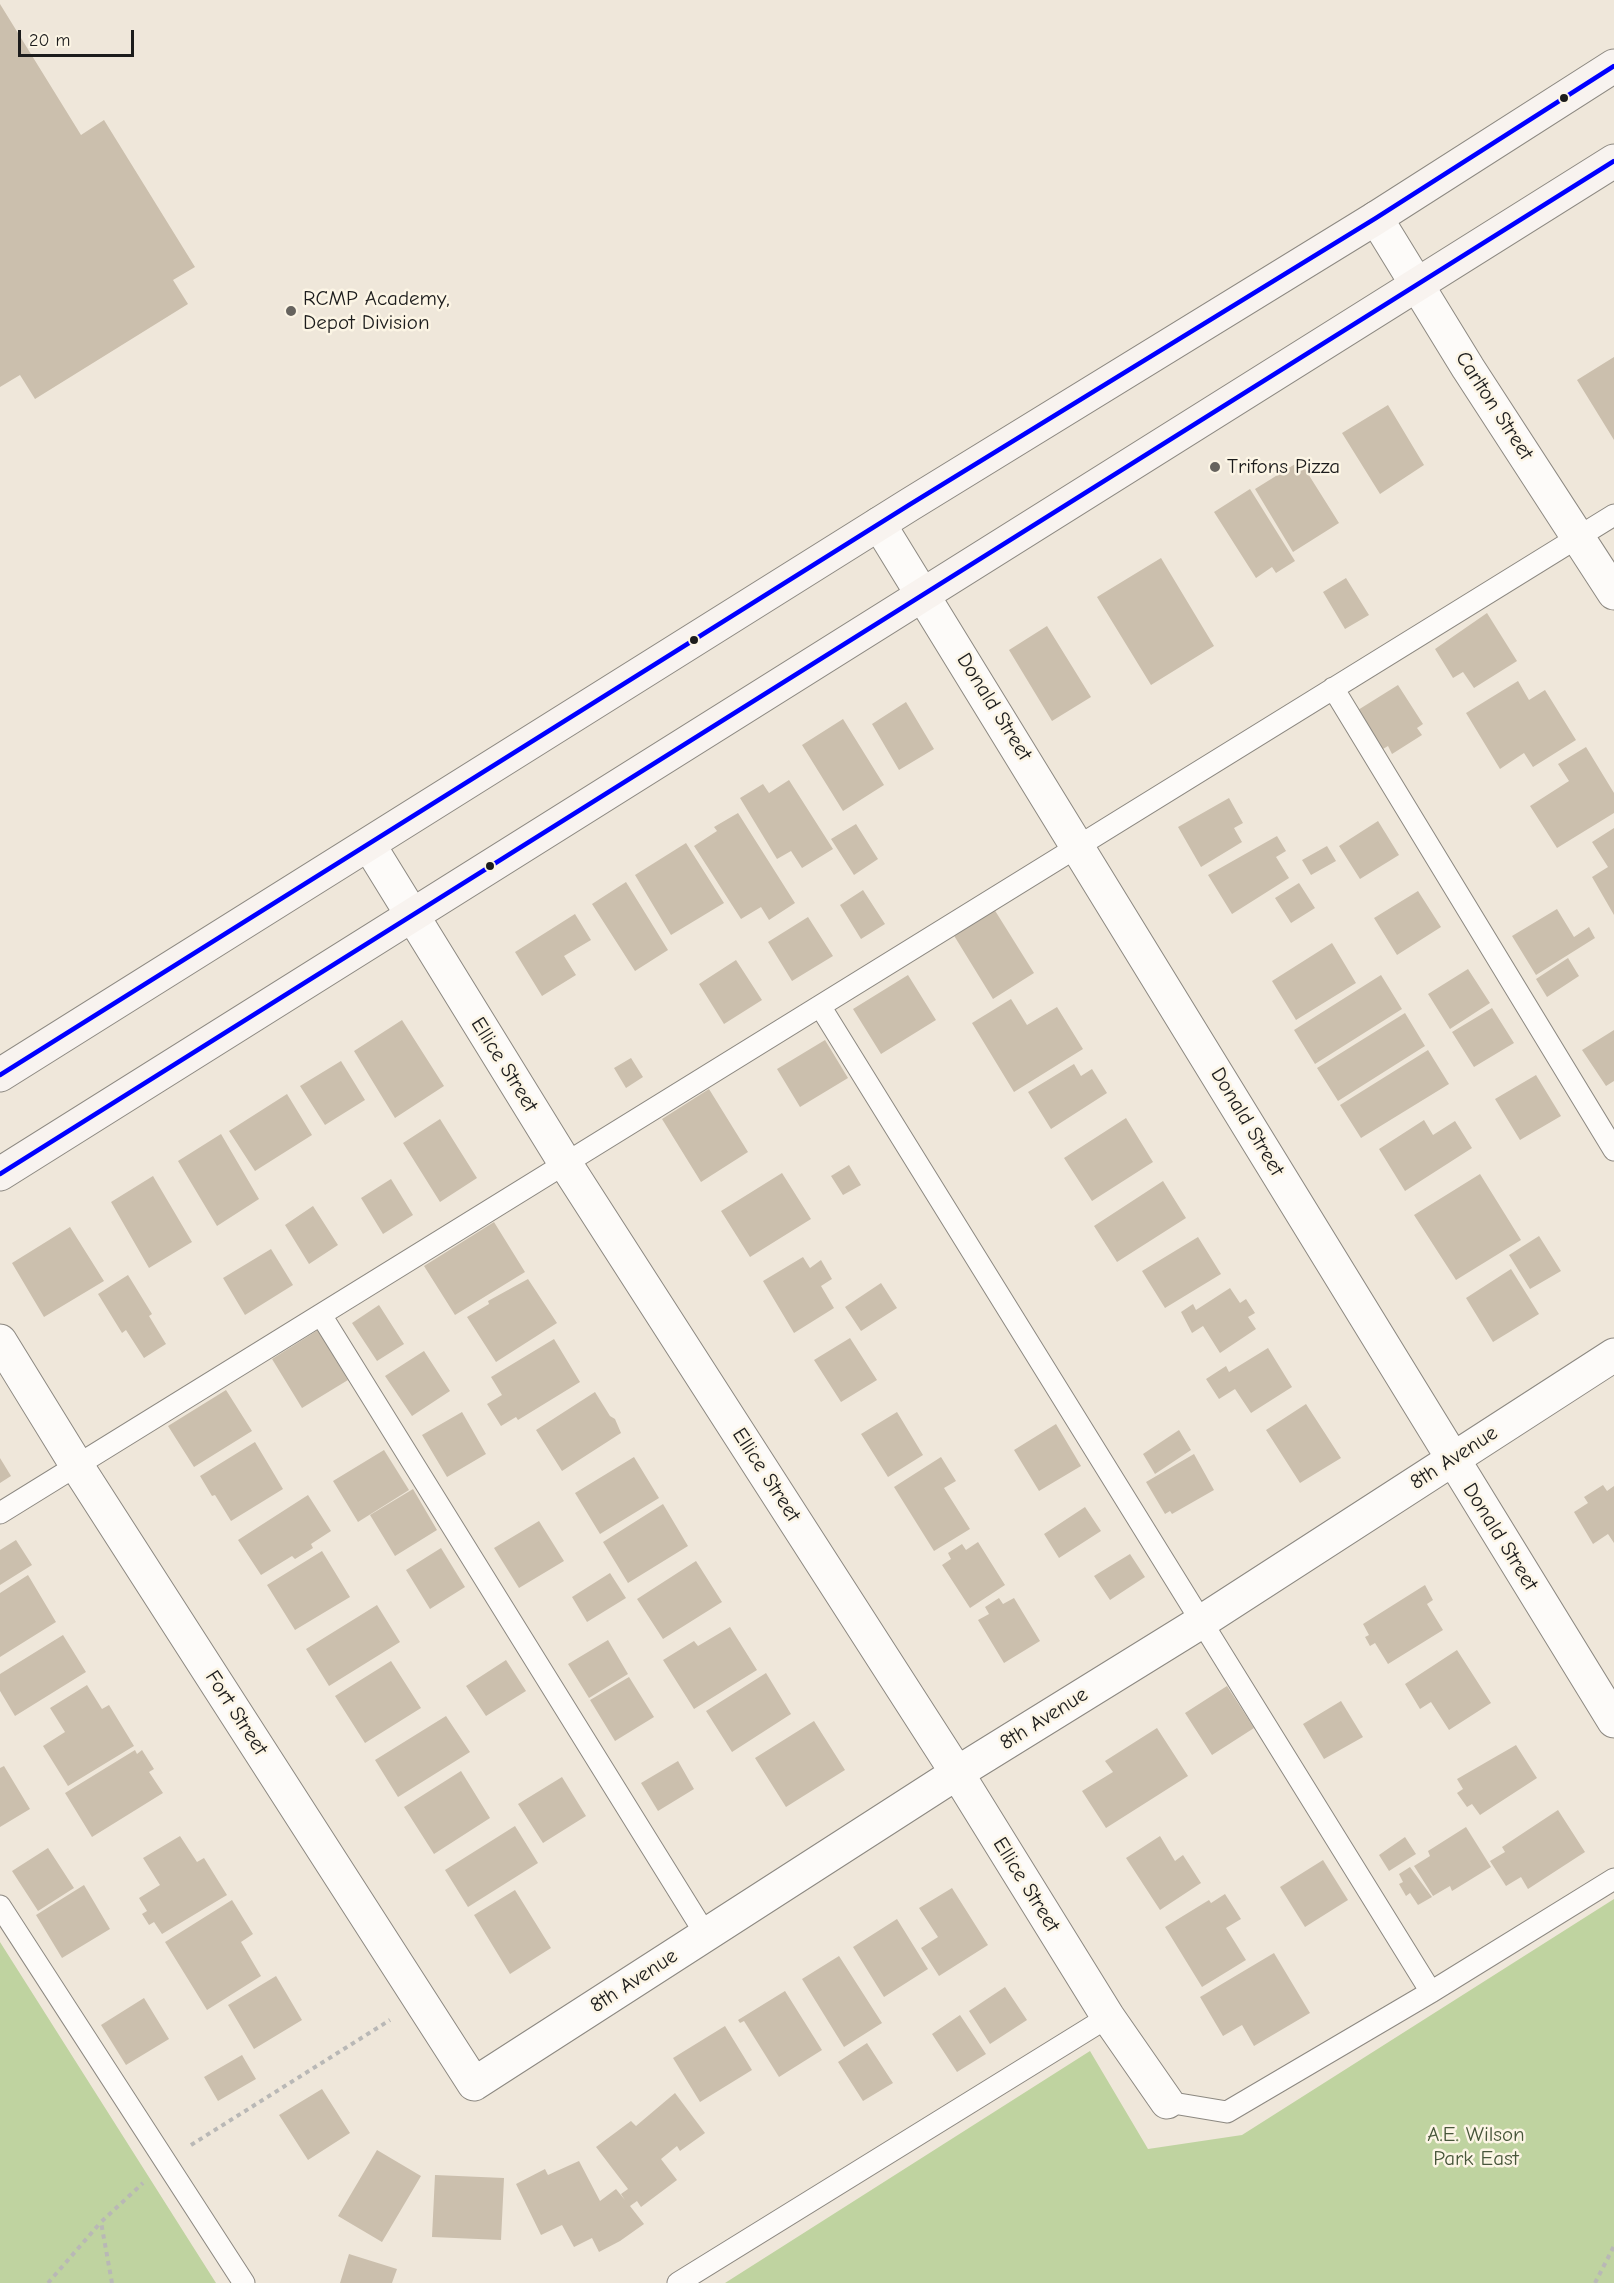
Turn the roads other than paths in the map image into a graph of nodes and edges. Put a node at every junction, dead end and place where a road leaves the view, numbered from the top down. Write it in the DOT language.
graph roads {
  1 [pos="1614,66"];
  2 [pos="1614,161"];
  3 [pos="1376,218"];
  4 [pos="1417,283"];
  5 [pos="1614,515"];
  6 [pos="879,524"];
  7 [pos="1578,537"];
  8 [pos="1614,593"];
  9 [pos="925,596"];
  10 [pos="1333,688"];
  11 [pos="369,845"];
  12 [pos="1079,846"];
  13 [pos="411,915"];
  14 [pos="820,1006"];
  15 [pos="0,1075"];
  16 [pos="1614,1150"];
  17 [pos="565,1163"];
  18 [pos="0,1174"];
  19 [pos="321,1315"];
  20 [pos="0,1341"];
  21 [pos="1614,1355"];
  22 [pos="1452,1459"];
  23 [pos="77,1466"];
  24 [pos="0,1513"];
  25 [pos="1201,1622"];
  26 [pos="1610,1708"];
  27 [pos="957,1773"];
  28 [pos="1614,1879"];
  29 [pos="0,1906"];
  30 [pos="706,1935"];
  31 [pos="1431,1992"];
  32 [pos="1108,2017"];
  33 [pos="474,2084"];
  34 [pos="1167,2102"];
  35 [pos="244,2283"];
  36 [pos="678,2283"];
  1 -- 3 [label="main road"];
  2 -- 4 [label="main road"];
  3 -- 4 [label="street, Carlton Street"];
  3 -- 6 [label="main road"];
  4 -- 7 [label="street, Carlton Street"];
  4 -- 9 [label="main road"];
  5 -- 7 [label="lane"];
  6 -- 9 [label="street, Donald Street"];
  6 -- 11 [label="main road"];
  7 -- 8 [label="street, Carlton Street"];
  7 -- 10 [label="lane"];
  9 -- 12 [label="street, Donald Street"];
  9 -- 13 [label="main road"];
  10 -- 12 [label="lane"];
  10 -- 16 [label="lane"];
  11 -- 13 [label="street, Ellice Street"];
  11 -- 15 [label="main road"];
  12 -- 14 [label="lane"];
  12 -- 22 [label="street, Donald Street"];
  13 -- 17 [label="street, Ellice Street"];
  13 -- 18 [label="main road"];
  14 -- 17 [label="lane"];
  14 -- 25 [label="lane"];
  17 -- 19 [label="lane"];
  17 -- 27 [label="street, Ellice Street"];
  19 -- 23 [label="lane"];
  19 -- 30 [label="lane"];
  20 -- 23 [label="street, Fort Street"];
  21 -- 22 [label="street, 8th Avenue"];
  22 -- 25 [label="street, 8th Avenue"];
  22 -- 26 [label="street, Donald Street"];
  23 -- 24 [label="lane"];
  23 -- 33 [label="street, Fort Street"];
  25 -- 27 [label="street, 8th Avenue"];
  25 -- 31 [label="lane"];
  27 -- 30 [label="street, 8th Avenue"];
  27 -- 32 [label="street, Ellice Street"];
  28 -- 31 [label="lane"];
  29 -- 35 [label="lane"];
  30 -- 33 [label="street, 8th Avenue"];
  31 -- 34 [label="lane"];
  32 -- 34 [label="street, Ellice Street"];
  32 -- 36 [label="lane"];
}
